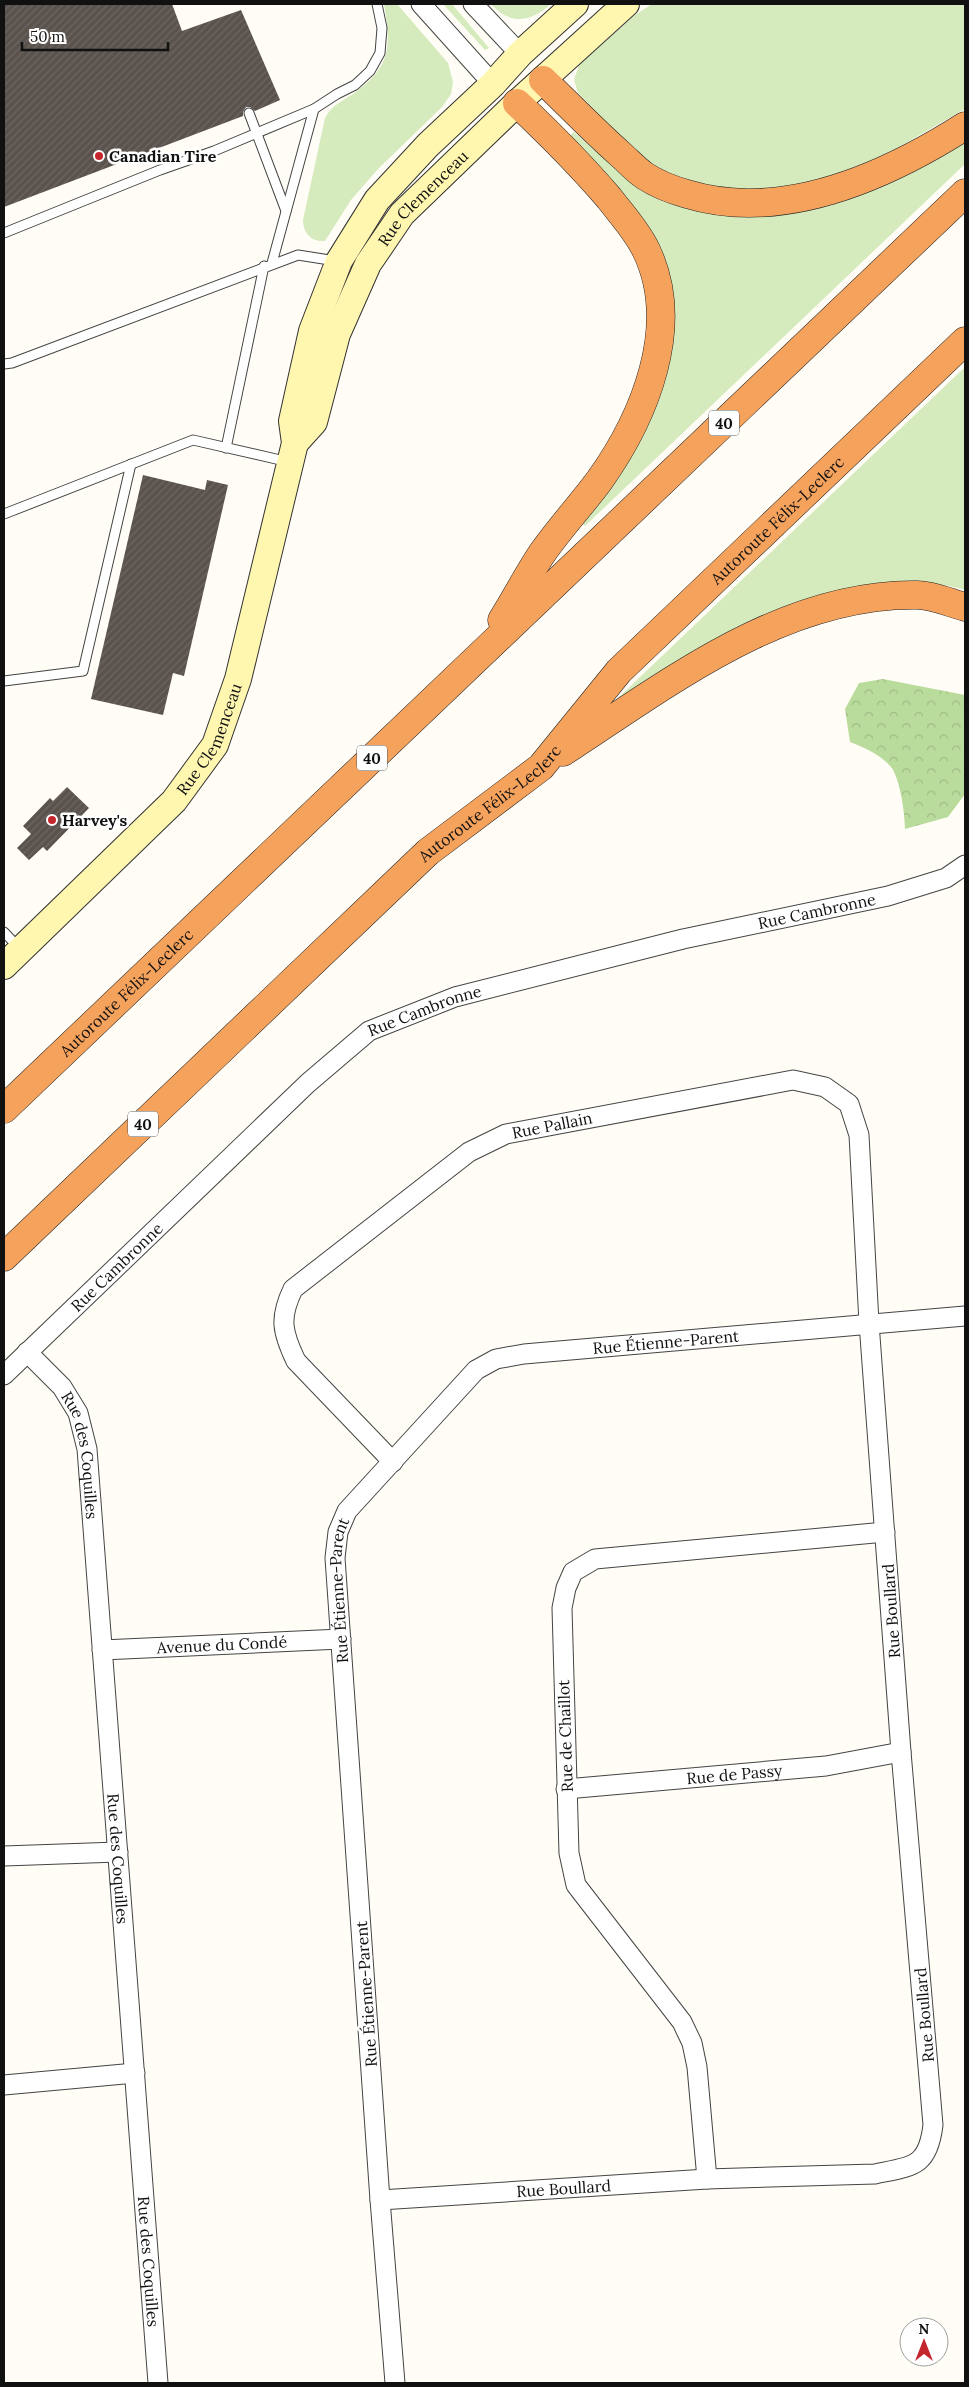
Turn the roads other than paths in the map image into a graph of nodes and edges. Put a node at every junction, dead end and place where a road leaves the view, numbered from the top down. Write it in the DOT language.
graph roads {
  1 [pos="377,4"];
  2 [pos="421,4"];
  3 [pos="473,4"];
  4 [pos="575,4"];
  5 [pos="626,4"];
  6 [pos="520,54"];
  7 [pos="543,80"];
  8 [pos="493,84"];
  9 [pos="517,103"];
  10 [pos="314,109"];
  11 [pos="249,114"];
  12 [pos="965,126"];
  13 [pos="255,132"];
  14 [pos="965,193"];
  15 [pos="286,211"];
  16 [pos="4,233"];
  17 [pos="339,261"];
  18 [pos="268,264"];
  19 [pos="965,341"];
  20 [pos="4,364"];
  21 [pos="226,448"];
  22 [pos="293,453"];
  23 [pos="131,464"];
  24 [pos="4,514"];
  25 [pos="965,607"];
  26 [pos="482,653"];
  27 [pos="4,681"];
  28 [pos="541,767"];
  29 [pos="965,865"];
  30 [pos="9,949"];
  31 [pos="4,1109"];
  32 [pos="4,1257"];
  33 [pos="965,1316"];
  34 [pos="870,1323"];
  35 [pos="28,1352"];
  36 [pos="4,1374"];
  37 [pos="393,1462"];
  38 [pos="886,1532"];
  39 [pos="341,1639"];
  40 [pos="102,1650"];
  41 [pos="902,1752"];
  42 [pos="566,1789"];
  43 [pos="118,1852"];
  44 [pos="4,1856"];
  45 [pos="135,2073"];
  46 [pos="4,2085"];
  47 [pos="707,2178"];
  48 [pos="380,2200"];
  49 [pos="158,2383"];
  50 [pos="396,2383"];
  1 -- 10 [label="lane"];
  2 -- 8 [label="street"];
  3 -- 6 [label="street"];
  4 -- 6 [label="street, Rue Clemenceau"];
  5 -- 7 [label="street, Rue Clemenceau"];
  6 -- 7 [label="street"];
  6 -- 8 [label="street, Rue Clemenceau"];
  7 -- 9 [label="street, Rue Clemenceau"];
  7 -- 12 [label="highway"];
  8 -- 9 [label="street"];
  8 -- 17 [label="street, Rue Clemenceau"];
  9 -- 22 [label="street, Rue Clemenceau"];
  9 -- 26 [label="highway"];
  10 -- 13 [label="lane"];
  10 -- 15 [label="lane"];
  11 -- 13 [label="lane"];
  13 -- 15 [label="lane"];
  13 -- 16 [label="lane"];
  14 -- 26 [label="highway, Autoroute Félix-Leclerc / 40"];
  15 -- 18 [label="lane"];
  17 -- 18 [label="lane"];
  17 -- 22 [label="street, Rue Clemenceau"];
  18 -- 20 [label="lane"];
  18 -- 21 [label="lane"];
  19 -- 28 [label="highway, Autoroute Félix-Leclerc / 40"];
  21 -- 22 [label="lane"];
  21 -- 23 [label="lane"];
  22 -- 30 [label="street, Rue Clemenceau"];
  23 -- 24 [label="lane"];
  23 -- 27 [label="lane"];
  25 -- 28 [label="highway"];
  26 -- 31 [label="highway, Autoroute Félix-Leclerc / 40"];
  28 -- 32 [label="highway, Autoroute Félix-Leclerc / 40"];
  29 -- 35 [label="street, Rue Cambronne"];
  33 -- 34 [label="street, Rue Étienne-Parent"];
  34 -- 37 [label="street, Rue Étienne-Parent"];
  34 -- 37 [label="street, Rue Pallain"];
  34 -- 38 [label="street, Rue Boullard"];
  35 -- 36 [label="street, Rue Cambronne"];
  35 -- 40 [label="street, Rue des Coquilles"];
  37 -- 39 [label="street, Rue Étienne-Parent"];
  38 -- 41 [label="street, Rue Boullard"];
  38 -- 42 [label="street, Rue de Chaillot"];
  39 -- 40 [label="street, Avenue du Condé"];
  39 -- 48 [label="street, Rue Étienne-Parent"];
  40 -- 43 [label="street, Rue des Coquilles"];
  41 -- 42 [label="street, Rue de Passy"];
  41 -- 47 [label="street, Rue Boullard"];
  42 -- 47 [label="street, Rue de Chaillot"];
  43 -- 44 [label="street"];
  43 -- 45 [label="street, Rue des Coquilles"];
  45 -- 46 [label="street"];
  45 -- 49 [label="street, Rue des Coquilles"];
  47 -- 48 [label="street, Rue Boullard"];
  48 -- 50 [label="street, Rue Étienne-Parent"];
}
